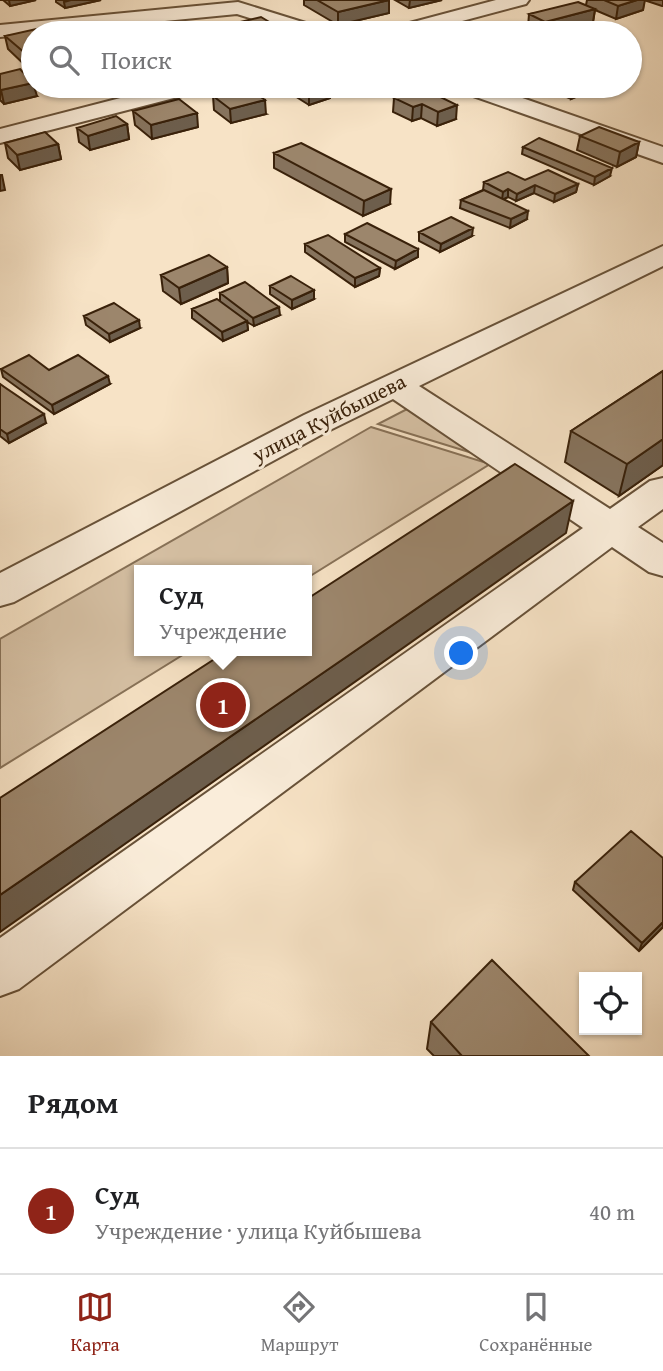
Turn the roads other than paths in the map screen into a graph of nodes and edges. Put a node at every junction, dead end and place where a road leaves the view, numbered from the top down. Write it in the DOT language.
graph roads {
  1 [pos="519,0"];
  2 [pos="233,4"];
  3 [pos="86,21"];
  4 [pos="282,21"];
  5 [pos="439,21"];
  6 [pos="21,29"];
  7 [pos="0,31"];
  8 [pos="147,98"];
  9 [pos="501,98"];
  10 [pos="0,136"];
  11 [pos="663,155"];
  12 [pos="663,254"];
  13 [pos="394,385"];
  14 [pos="663,490"];
  15 [pos="611,527"];
  16 [pos="663,562"];
  17 [pos="0,591"];
  18 [pos="0,970"];
  1 -- 5 [label="street"];
  2 -- 3 [label="street"];
  2 -- 4 [label="street"];
  6 -- 7 [label="street"];
  8 -- 10 [label="street"];
  9 -- 11 [label="street"];
  12 -- 13 [label="street, улица Куйбышева"];
  13 -- 15 [label="street"];
  13 -- 17 [label="street, улица Куйбышева"];
  14 -- 15 [label="street"];
  15 -- 16 [label="street"];
  15 -- 18 [label="street"];
}
